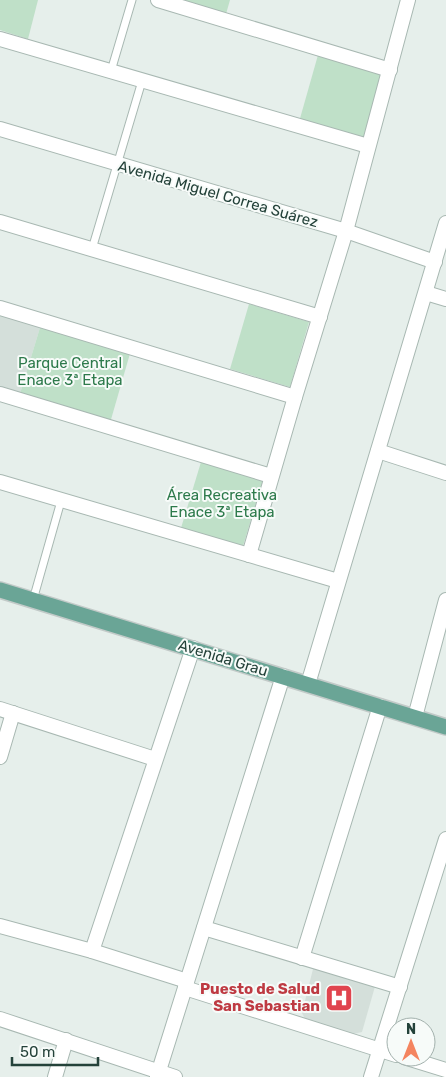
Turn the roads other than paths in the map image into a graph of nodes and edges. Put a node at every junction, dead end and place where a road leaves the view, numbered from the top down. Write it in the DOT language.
graph roads {
  1 [pos="132,0"];
  2 [pos="158,0"];
  3 [pos="408,0"];
  4 [pos="0,38"];
  5 [pos="390,70"];
  6 [pos="111,71"];
  7 [pos="142,81"];
  8 [pos="0,129"];
  9 [pos="368,146"];
  10 [pos="116,164"];
  11 [pos="0,222"];
  12 [pos="446,224"];
  13 [pos="346,232"];
  14 [pos="92,249"];
  15 [pos="435,262"];
  16 [pos="426,293"];
  17 [pos="446,299"];
  18 [pos="0,308"];
  19 [pos="320,317"];
  20 [pos="0,394"];
  21 [pos="295,397"];
  22 [pos="378,451"];
  23 [pos="446,473"];
  24 [pos="271,476"];
  25 [pos="0,482"];
  26 [pos="61,501"];
  27 [pos="249,556"];
  28 [pos="338,581"];
  29 [pos="0,590"];
  30 [pos="33,600"];
  31 [pos="446,600"];
  32 [pos="193,648"];
  33 [pos="283,676"];
  34 [pos="308,684"];
  35 [pos="380,706"];
  36 [pos="6,711"];
  37 [pos="414,718"];
  38 [pos="446,727"];
  39 [pos="0,757"];
  40 [pos="155,759"];
  41 [pos="446,839"];
  42 [pos="0,926"];
  43 [pos="204,928"];
  44 [pos="92,951"];
  45 [pos="302,958"];
  46 [pos="186,984"];
  47 [pos="400,988"];
  48 [pos="0,1020"];
  49 [pos="66,1040"];
  50 [pos="379,1050"];
  51 [pos="386,1052"];
  52 [pos="158,1074"];
  53 [pos="55,1077"];
  54 [pos="175,1077"];
  55 [pos="371,1077"];
  1 -- 6 [label="lane"];
  2 -- 5 [label="street"];
  3 -- 5 [label="street"];
  4 -- 6 [label="street"];
  5 -- 9 [label="street"];
  6 -- 7 [label="street"];
  7 -- 9 [label="street"];
  7 -- 10 [label="lane"];
  8 -- 10 [label="street, Avenida Miguel Correa Suárez"];
  9 -- 13 [label="street"];
  10 -- 13 [label="street, Avenida Miguel Correa Suárez"];
  10 -- 14 [label="lane"];
  11 -- 14 [label="street"];
  12 -- 15 [label="street"];
  13 -- 15 [label="street, Avenida Miguel Correa Suárez"];
  13 -- 19 [label="street"];
  14 -- 19 [label="street"];
  15 -- 16 [label="street"];
  16 -- 17 [label="street"];
  16 -- 22 [label="street"];
  18 -- 21 [label="street"];
  19 -- 21 [label="street"];
  20 -- 24 [label="street"];
  21 -- 24 [label="street"];
  22 -- 23 [label="street"];
  22 -- 28 [label="street"];
  24 -- 27 [label="street"];
  25 -- 26 [label="street"];
  26 -- 27 [label="street"];
  26 -- 30 [label="lane"];
  27 -- 28 [label="street"];
  28 -- 34 [label="street"];
  29 -- 30 [label="main road, Avenida Grau"];
  30 -- 32 [label="main road, Avenida Grau"];
  31 -- 37 [label="street"];
  32 -- 33 [label="main road, Avenida Grau"];
  32 -- 40 [label="street"];
  33 -- 34 [label="main road, Avenida Grau"];
  33 -- 43 [label="street"];
  34 -- 35 [label="main road, Avenida Grau"];
  35 -- 37 [label="main road, Avenida Grau"];
  35 -- 45 [label="street"];
  36 -- 39 [label="street"];
  36 -- 40 [label="street"];
  37 -- 38 [label="main road, Avenida Grau"];
  40 -- 44 [label="street"];
  41 -- 47 [label="street"];
  42 -- 44 [label="street"];
  43 -- 45 [label="street"];
  43 -- 46 [label="street"];
  44 -- 46 [label="street"];
  45 -- 47 [label="street"];
  46 -- 50 [label="street"];
  46 -- 52 [label="street"];
  47 -- 50 [label="street"];
  48 -- 49 [label="street"];
  49 -- 52 [label="street"];
  49 -- 53 [label="street"];
  50 -- 51 [label="street"];
  50 -- 55 [label="street"];
  52 -- 54 [label="street"];
}
